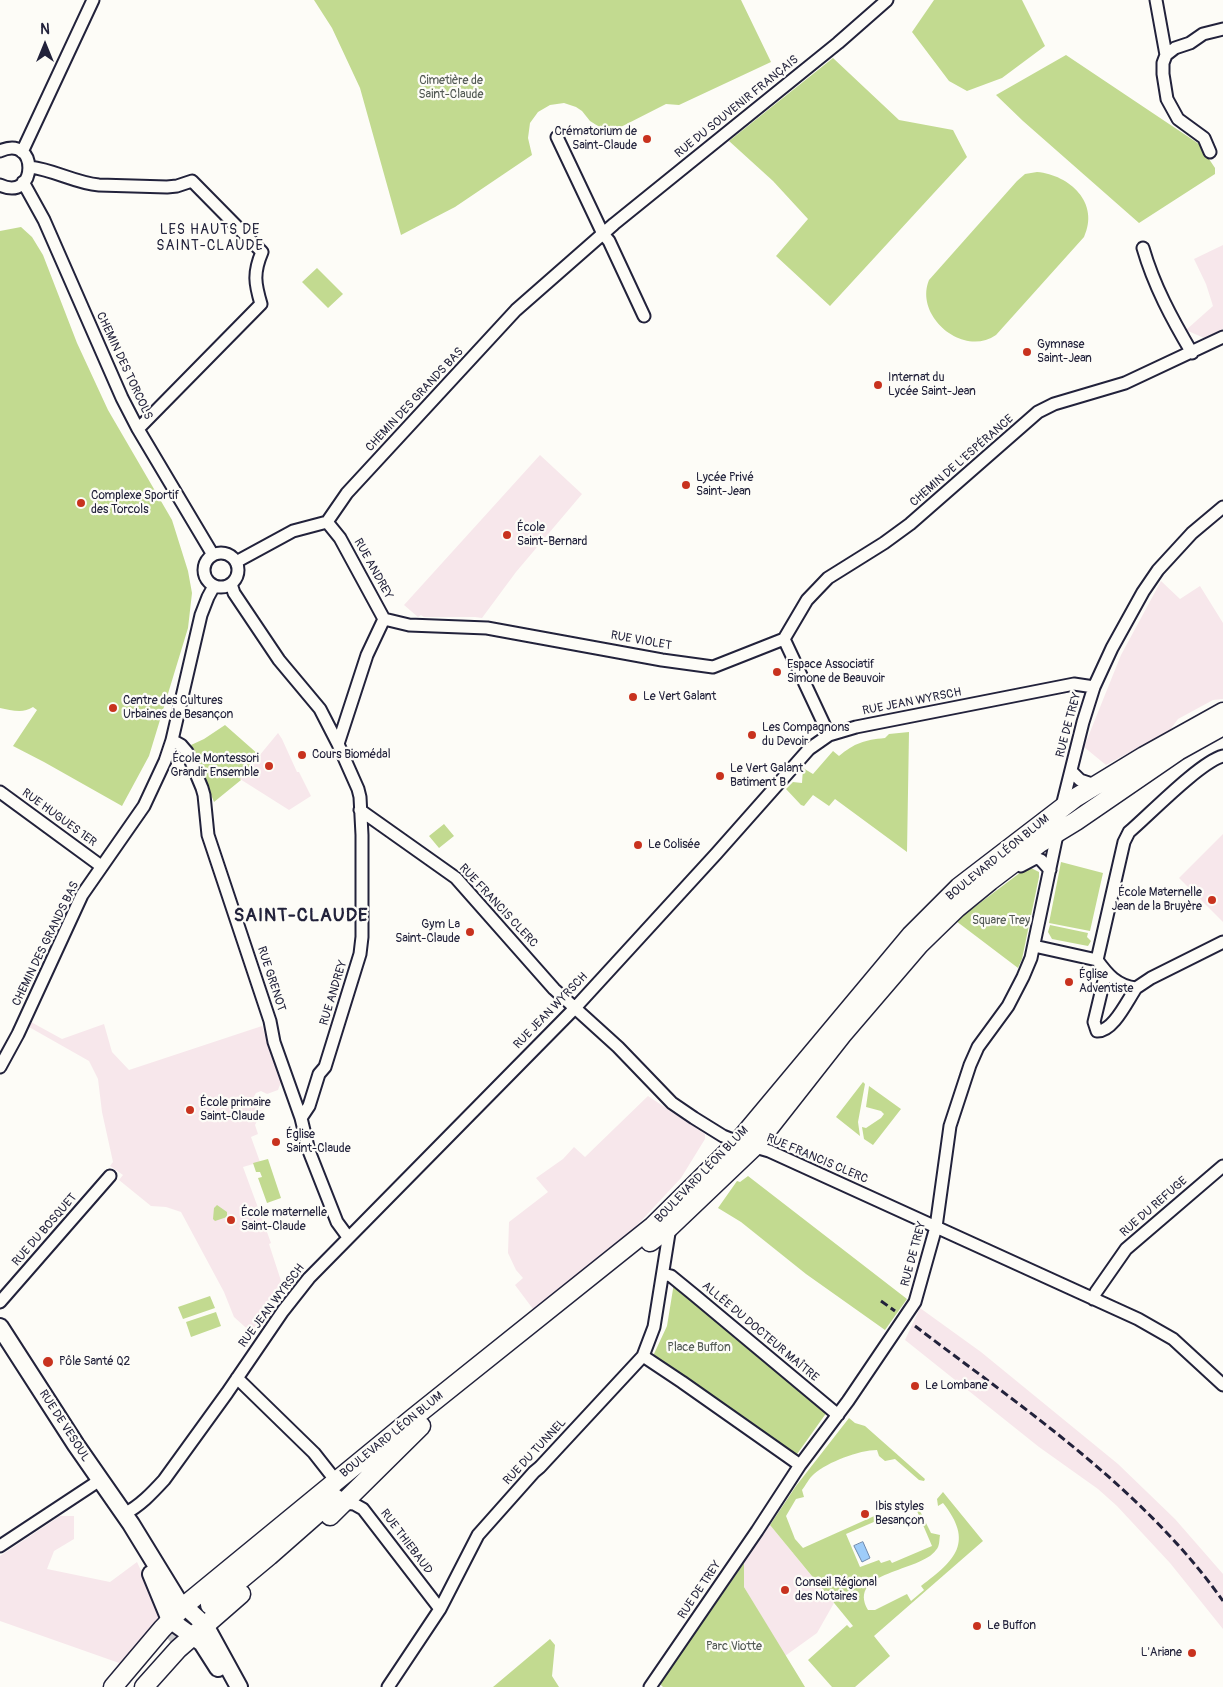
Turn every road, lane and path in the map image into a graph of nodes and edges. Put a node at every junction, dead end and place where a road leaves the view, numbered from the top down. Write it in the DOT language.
graph roads {
  1 [pos="94,0"];
  2 [pos="888,0"];
  3 [pos="1156,0"];
  4 [pos="1223,29"];
  5 [pos="1166,55"];
  6 [pos="557,137"];
  7 [pos="1,147"];
  8 [pos="22,152"];
  9 [pos="1210,152"];
  10 [pos="30,167"];
  11 [pos="23,182"];
  12 [pos="0,185"];
  13 [pos="603,234"];
  14 [pos="1144,248"];
  15 [pos="644,316"];
  16 [pos="1223,337"];
  17 [pos="1192,352"];
  18 [pos="138,429"];
  19 [pos="1223,508"];
  20 [pos="327,522"];
  21 [pos="213,555"];
  22 [pos="236,562"];
  23 [pos="231,584"];
  24 [pos="214,586"];
  25 [pos="384,619"];
  26 [pos="784,639"];
  27 [pos="1094,687"];
  28 [pos="1223,712"];
  29 [pos="1223,726"];
  30 [pos="829,735"];
  31 [pos="172,740"];
  32 [pos="338,744"];
  33 [pos="1223,756"];
  34 [pos="1070,771"];
  35 [pos="1095,785"];
  36 [pos="0,792"];
  37 [pos="1062,807"];
  38 [pos="360,810"];
  39 [pos="1057,832"];
  40 [pos="101,866"];
  41 [pos="1050,870"];
  42 [pos="957,908"];
  43 [pos="1223,942"];
  44 [pos="1034,946"];
  45 [pos="1097,960"];
  46 [pos="1106,972"];
  47 [pos="1136,988"];
  48 [pos="574,1009"];
  49 [pos="0,1067"];
  50 [pos="301,1118"];
  51 [pos="746,1145"];
  52 [pos="1223,1166"];
  53 [pos="110,1176"];
  54 [pos="670,1226"];
  55 [pos="936,1226"];
  56 [pos="348,1237"];
  57 [pos="663,1274"];
  58 [pos="1093,1299"];
  59 [pos="0,1302"];
  60 [pos="0,1327"];
  61 [pos="643,1356"];
  62 [pos="237,1378"];
  63 [pos="1223,1385"];
  64 [pos="838,1414"];
  65 [pos="417,1422"];
  66 [pos="800,1465"];
  67 [pos="100,1480"];
  68 [pos="336,1481"];
  69 [pos="344,1503"];
  70 [pos="127,1519"];
  71 [pos="0,1546"];
  72 [pos="210,1605"];
  73 [pos="184,1606"];
  74 [pos="440,1609"];
  75 [pos="170,1620"];
  76 [pos="200,1635"];
  77 [pos="168,1639"];
  78 [pos="113,1687"];
  79 [pos="126,1687"];
  80 [pos="144,1687"];
  81 [pos="232,1687"];
  82 [pos="239,1687"];
  83 [pos="388,1687"];
  84 [pos="650,1687"];
  1 -- 8 [label="street"];
  2 -- 13 [label="street, RUE DU SOUVENIR FRANÇAIS"];
  3 -- 5 [label="street"];
  4 -- 5 [label="street"];
  5 -- 9 [label="street"];
  6 -- 13 [label="street"];
  7 -- 8 [label="street"];
  8 -- 10 [label="street"];
  10 -- 11 [label="street"];
  10 -- 18 [label="street"];
  11 -- 12 [label="street"];
  11 -- 18 [label="street, CHEMIN DES TORCOLS"];
  13 -- 15 [label="street"];
  13 -- 20 [label="street, CHEMIN DES GRANDS BAS"];
  14 -- 17 [label="street"];
  16 -- 17 [label="street, CHEMIN DE L'ESPÉRANCE"];
  17 -- 26 [label="street, CHEMIN DE L'ESPÉRANCE"];
  18 -- 21 [label="street, CHEMIN DES TORCOLS"];
  19 -- 27 [label="street, RUE DE TREY"];
  20 -- 22 [label="street"];
  20 -- 25 [label="street, RUE ANDREY"];
  21 -- 22 [label="street"];
  21 -- 24 [label="street"];
  22 -- 23 [label="street"];
  23 -- 24 [label="street"];
  23 -- 32 [label="street, RUE ANDREY"];
  24 -- 31 [label="street, CHEMIN DES GRANDS BAS"];
  25 -- 26 [label="street, RUE VIOLET"];
  25 -- 32 [label="street, RUE ANDREY"];
  26 -- 30 [label="street"];
  27 -- 30 [label="street, RUE JEAN WYRSCH"];
  27 -- 34 [label="street, RUE DE TREY"];
  28 -- 35 [label="main road, BOULEVARD LÉON BLUM"];
  29 -- 39 [label="main road, BOULEVARD LÉON BLUM"];
  30 -- 48 [label="street, RUE JEAN WYRSCH"];
  31 -- 40 [label="street, CHEMIN DES GRANDS BAS"];
  31 -- 50 [label="street, RUE GRENOT"];
  32 -- 38 [label="street, RUE ANDREY"];
  33 -- 45 [label="street"];
  34 -- 35 [label="street, RUE DE TREY"];
  34 -- 37 [label="street, RUE DE TREY"];
  35 -- 37 [label="main road, BOULEVARD LÉON BLUM"];
  36 -- 40 [label="street, RUE HUGUES 1ER"];
  37 -- 39 [label="street, RUE DE TREY"];
  37 -- 51 [label="main road, BOULEVARD LÉON BLUM"];
  38 -- 48 [label="street, RUE FRANCIS CLERC"];
  38 -- 50 [label="street, RUE ANDREY"];
  39 -- 41 [label="street, RUE DE TREY"];
  39 -- 42 [label="main road, BOULEVARD LÉON BLUM"];
  40 -- 49 [label="street, CHEMIN DES GRANDS BAS"];
  41 -- 42 [label="street, BOULEVARD LÉON BLUM"];
  41 -- 44 [label="street, RUE DE TREY"];
  42 -- 51 [label="main road, BOULEVARD LÉON BLUM"];
  43 -- 47 [label="street"];
  44 -- 45 [label="street"];
  44 -- 55 [label="street, RUE DE TREY"];
  45 -- 46 [label="street"];
  46 -- 47 [label="street"];
  46 -- 47 [label="street"];
  48 -- 51 [label="street, RUE FRANCIS CLERC"];
  48 -- 56 [label="street, RUE JEAN WYRSCH"];
  50 -- 56 [label="street"];
  51 -- 54 [label="main road, BOULEVARD LÉON BLUM"];
  51 -- 55 [label="street, RUE FRANCIS CLERC"];
  51 -- 65 [label="main road, BOULEVARD LÉON BLUM"];
  52 -- 58 [label="street, RUE DU REFUGE"];
  53 -- 59 [label="street, RUE DU BOSQUET"];
  54 -- 57 [label="street, RUE DU TUNNEL"];
  54 -- 65 [label="main road, BOULEVARD LÉON BLUM"];
  55 -- 58 [label="street, RUE FRANCIS CLERC"];
  55 -- 64 [label="street, RUE DE TREY"];
  56 -- 62 [label="street, RUE JEAN WYRSCH"];
  57 -- 61 [label="street, RUE DU TUNNEL"];
  57 -- 64 [label="street, ALLÉE DU DOCTEUR MAÎTRE"];
  58 -- 63 [label="street, RUE FRANCIS CLERC"];
  60 -- 67 [label="main road, RUE DE VESOUL"];
  61 -- 66 [label="street"];
  61 -- 74 [label="street, RUE DU TUNNEL"];
  62 -- 68 [label="street"];
  62 -- 70 [label="street, RUE JEAN WYRSCH"];
  64 -- 66 [label="street, RUE DE TREY"];
  65 -- 68 [label="main road, BOULEVARD LÉON BLUM"];
  65 -- 69 [label="main road"];
  65 -- 72 [label="main road, BOULEVARD LÉON BLUM"];
  66 -- 84 [label="street, RUE DE TREY"];
  67 -- 70 [label="main road, RUE DE VESOUL"];
  67 -- 71 [label="street"];
  68 -- 73 [label="main road, BOULEVARD LÉON BLUM"];
  69 -- 74 [label="street, RUE THIEBAUD"];
  69 -- 76 [label="main road"];
  70 -- 73 [label="main road, RUE DE VESOUL"];
  70 -- 75 [label="main road, RUE DE VESOUL"];
  73 -- 75 [label="main road, BOULEVARD LÉON BLUM"];
  73 -- 76 [label="main road, RUE DE VESOUL"];
  74 -- 83 [label="street, RUE DU TUNNEL"];
  75 -- 76 [label="main road, RUE DE VESOUL"];
  75 -- 78 [label="main road, BOULEVARD LÉON BLUM"];
  76 -- 80 [label="main road"];
  76 -- 81 [label="main road, RUE DE VESOUL"];
  76 -- 82 [label="main road, RUE DE VESOUL"];
  77 -- 79 [label="main road"];
}
